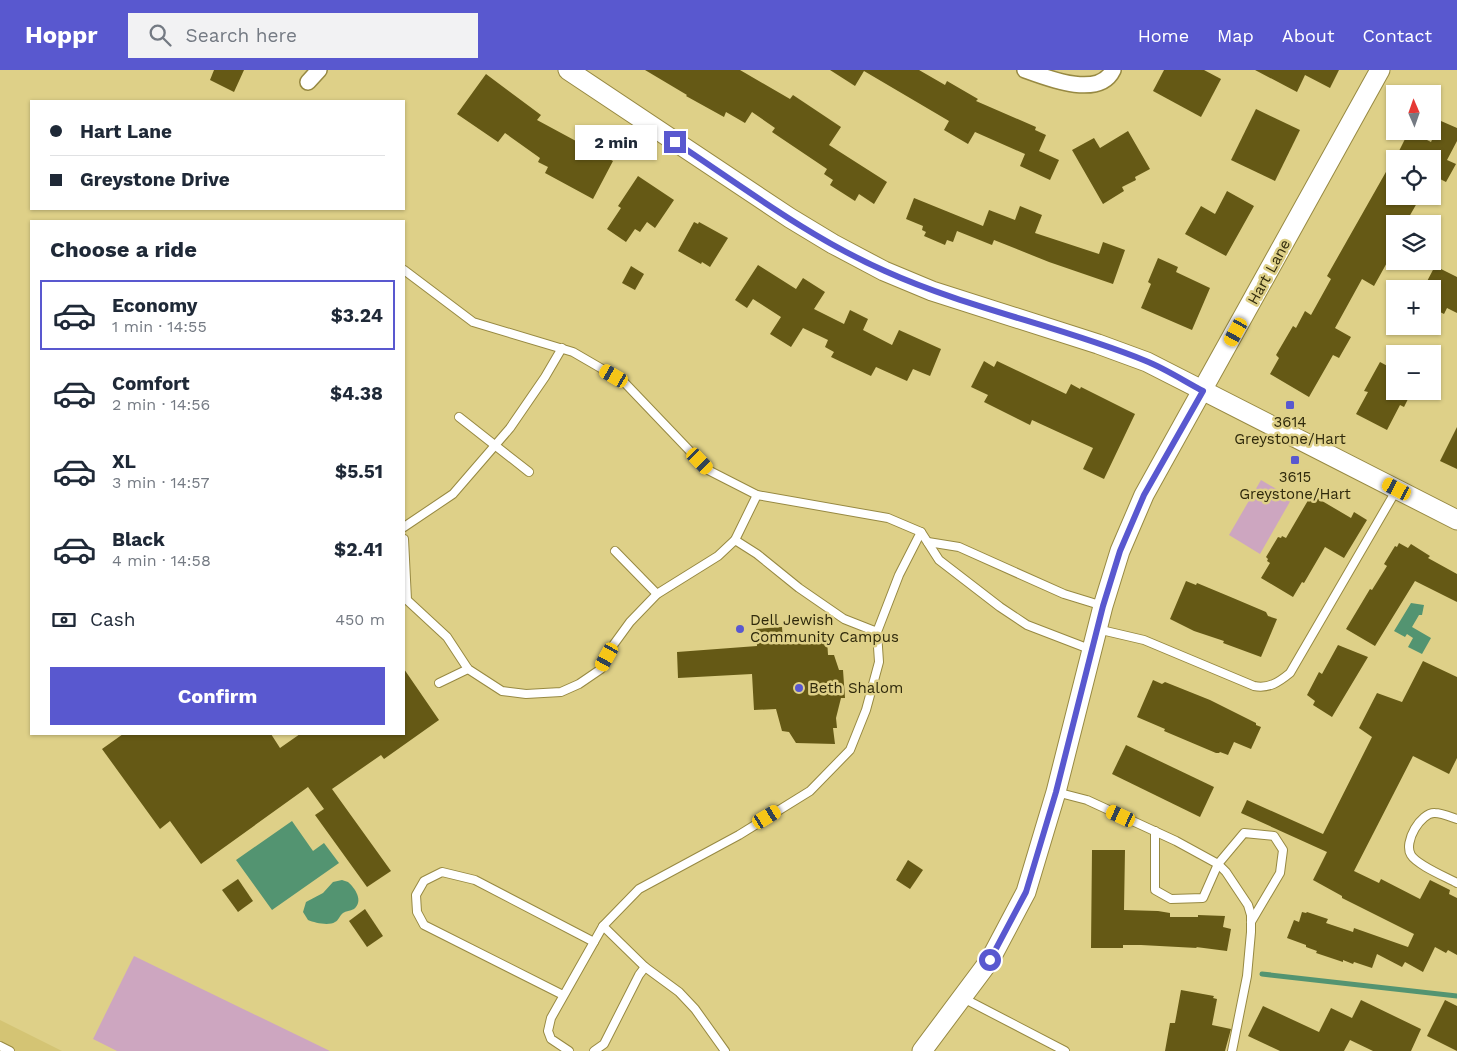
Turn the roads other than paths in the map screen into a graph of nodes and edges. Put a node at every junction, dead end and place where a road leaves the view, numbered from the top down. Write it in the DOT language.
graph roads {
  1 [pos="319,70"];
  2 [pos="568,70"];
  3 [pos="1025,70"];
  4 [pos="1113,70"];
  5 [pos="1380,70"];
  6 [pos="308,82"];
  7 [pos="405,271"];
  8 [pos="562,348"];
  9 [pos="1203,391"];
  10 [pos="459,417"];
  11 [pos="495,445"];
  12 [pos="530,472"];
  13 [pos="1397,489"];
  14 [pos="757,495"];
  15 [pos="1457,520"];
  16 [pos="405,525"];
  17 [pos="921,532"];
  18 [pos="735,540"];
  19 [pos="928,542"];
  20 [pos="615,551"];
  21 [pos="405,559"];
  22 [pos="658,594"];
  23 [pos="1103,606"];
  24 [pos="1097,629"];
  25 [pos="877,632"];
  26 [pos="1092,650"];
  27 [pos="468,669"];
  28 [pos="439,683"];
  29 [pos="1056,792"];
  30 [pos="1457,820"];
  31 [pos="1155,831"];
  32 [pos="1218,864"];
  33 [pos="1457,883"];
  34 [pos="1251,922"];
  35 [pos="603,926"];
  36 [pos="594,942"];
  37 [pos="645,967"];
  38 [pos="563,995"];
  39 [pos="963,998"];
  40 [pos="0,1046"];
  41 [pos="10,1051"];
  42 [pos="569,1051"];
  43 [pos="594,1051"];
  44 [pos="725,1051"];
  45 [pos="922,1051"];
  46 [pos="1065,1051"];
  47 [pos="1232,1051"];
  1 -- 6 [label="street"];
  2 -- 9 [label="street"];
  3 -- 4 [label="street"];
  5 -- 9 [label="street, Hart Lane"];
  7 -- 8 [label="lane"];
  8 -- 11 [label="lane"];
  8 -- 14 [label="lane"];
  9 -- 13 [label="street"];
  9 -- 23 [label="street, Hart Lane"];
  10 -- 11 [label="lane"];
  11 -- 12 [label="lane"];
  11 -- 16 [label="lane"];
  13 -- 15 [label="street"];
  13 -- 24 [label="lane"];
  14 -- 17 [label="lane"];
  14 -- 18 [label="lane"];
  17 -- 19 [label="lane"];
  17 -- 25 [label="lane"];
  18 -- 22 [label="lane"];
  18 -- 25 [label="lane"];
  19 -- 23 [label="lane"];
  19 -- 26 [label="lane"];
  20 -- 22 [label="lane"];
  21 -- 27 [label="lane"];
  22 -- 27 [label="lane"];
  23 -- 24 [label="street, Hart Lane"];
  24 -- 26 [label="street, Hart Lane"];
  25 -- 35 [label="lane"];
  26 -- 29 [label="street, Hart Lane"];
  27 -- 28 [label="lane"];
  29 -- 31 [label="lane"];
  29 -- 39 [label="street, Hart Lane"];
  30 -- 33 [label="lane"];
  31 -- 32 [label="lane"];
  31 -- 32 [label="lane"];
  32 -- 34 [label="lane"];
  32 -- 34 [label="lane"];
  34 -- 47 [label="lane"];
  35 -- 36 [label="lane"];
  35 -- 37 [label="lane"];
  36 -- 38 [label="lane"];
  36 -- 38 [label="lane"];
  37 -- 43 [label="lane"];
  37 -- 44 [label="lane"];
  38 -- 42 [label="lane"];
  39 -- 45 [label="street, Hart Lane"];
  39 -- 46 [label="lane"];
  40 -- 41 [label="lane"];
}
